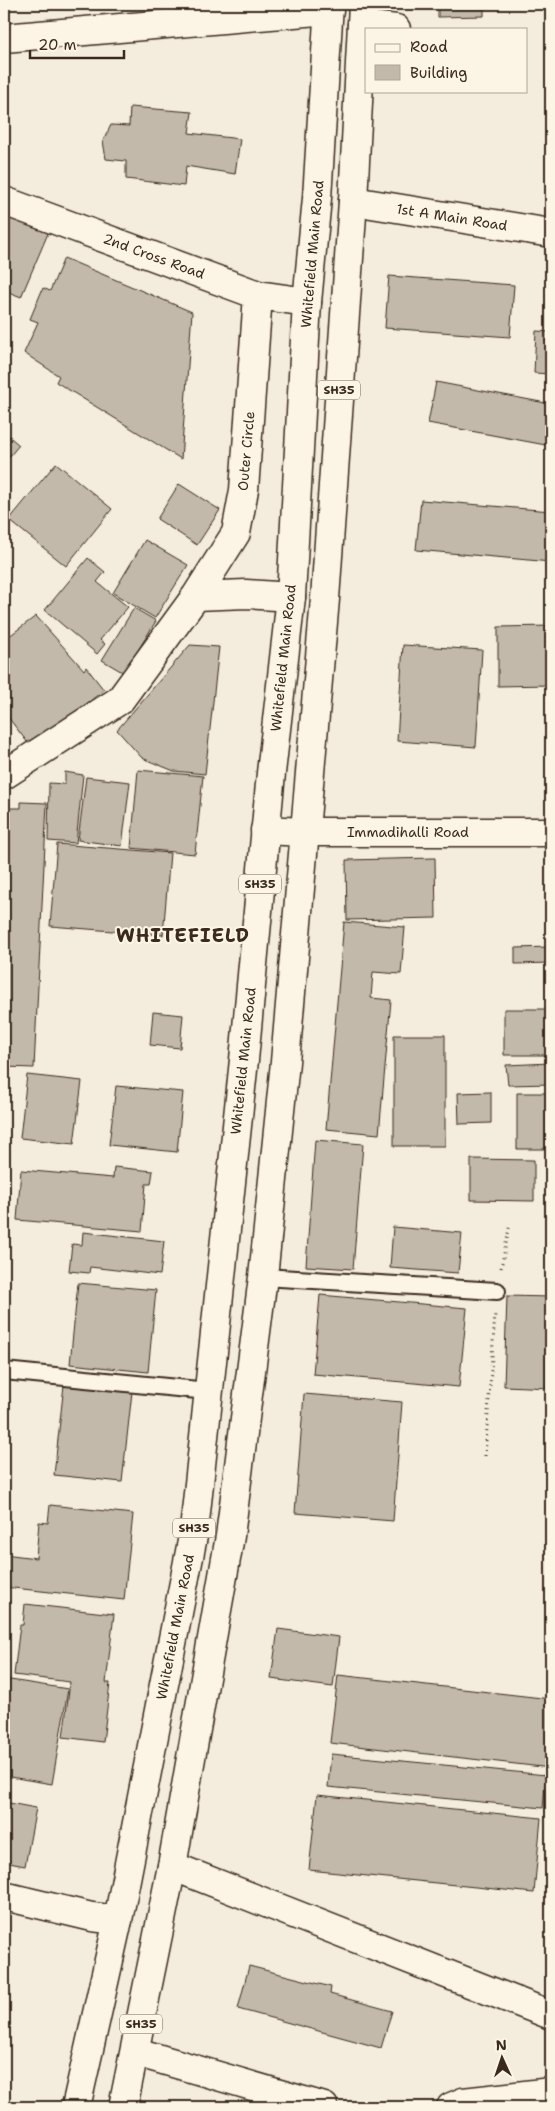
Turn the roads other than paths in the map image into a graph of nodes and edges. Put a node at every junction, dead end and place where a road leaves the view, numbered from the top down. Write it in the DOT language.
graph roads {
  1 [pos="329,7"];
  2 [pos="363,14"];
  3 [pos="394,28"];
  4 [pos="4,38"];
  5 [pos="4,201"];
  6 [pos="354,201"];
  7 [pos="551,233"];
  8 [pos="258,295"];
  9 [pos="307,302"];
  10 [pos="196,596"];
  11 [pos="291,597"];
  12 [pos="4,775"];
  13 [pos="266,830"];
  14 [pos="304,832"];
  15 [pos="551,832"];
  16 [pos="263,1277"];
  17 [pos="497,1290"];
  18 [pos="4,1371"];
  19 [pos="208,1390"];
  20 [pos="194,1531"];
  21 [pos="230,1536"];
  22 [pos="172,1866"];
  23 [pos="4,1896"];
  24 [pos="118,1920"];
  25 [pos="551,2015"];
  26 [pos="136,2052"];
  27 [pos="551,2092"];
  28 [pos="76,2107"];
  29 [pos="124,2107"];
  30 [pos="324,2107"];
  31 [pos="451,2107"];
  1 -- 4 [label="main road"];
  1 -- 9 [label="main road, Whitefield Main Road / SH35"];
  2 -- 3 [label="main road"];
  2 -- 6 [label="main road, SH35"];
  5 -- 8 [label="main road, 2nd Cross Road"];
  6 -- 7 [label="main road, 1st A Main Road"];
  6 -- 14 [label="main road, SH35"];
  8 -- 9 [label="main road, 2nd Cross Road"];
  8 -- 10 [label="main road, Outer Circle"];
  9 -- 11 [label="main road, Whitefield Main Road / SH35"];
  10 -- 11 [label="main road"];
  10 -- 12 [label="main road, Outer Circle"];
  11 -- 13 [label="main road, Whitefield Main Road / SH35"];
  13 -- 14 [label="main road, Immadihalli Road"];
  13 -- 19 [label="main road, Whitefield Main Road / SH35"];
  14 -- 15 [label="main road, Immadihalli Road"];
  14 -- 16 [label="main road, SH35"];
  16 -- 17 [label="lane"];
  16 -- 21 [label="main road, SH35"];
  18 -- 19 [label="lane"];
  19 -- 20 [label="main road, Whitefield Main Road / SH35"];
  20 -- 21 [label="main road"];
  20 -- 24 [label="main road, Whitefield Main Road / SH35"];
  21 -- 22 [label="main road, SH35"];
  22 -- 25 [label="main road"];
  22 -- 26 [label="main road, SH35"];
  23 -- 24 [label="main road"];
  24 -- 28 [label="main road, Whitefield Main Road / SH35"];
  26 -- 29 [label="main road, SH35"];
  26 -- 30 [label="main road"];
  27 -- 31 [label="main road"];
}
